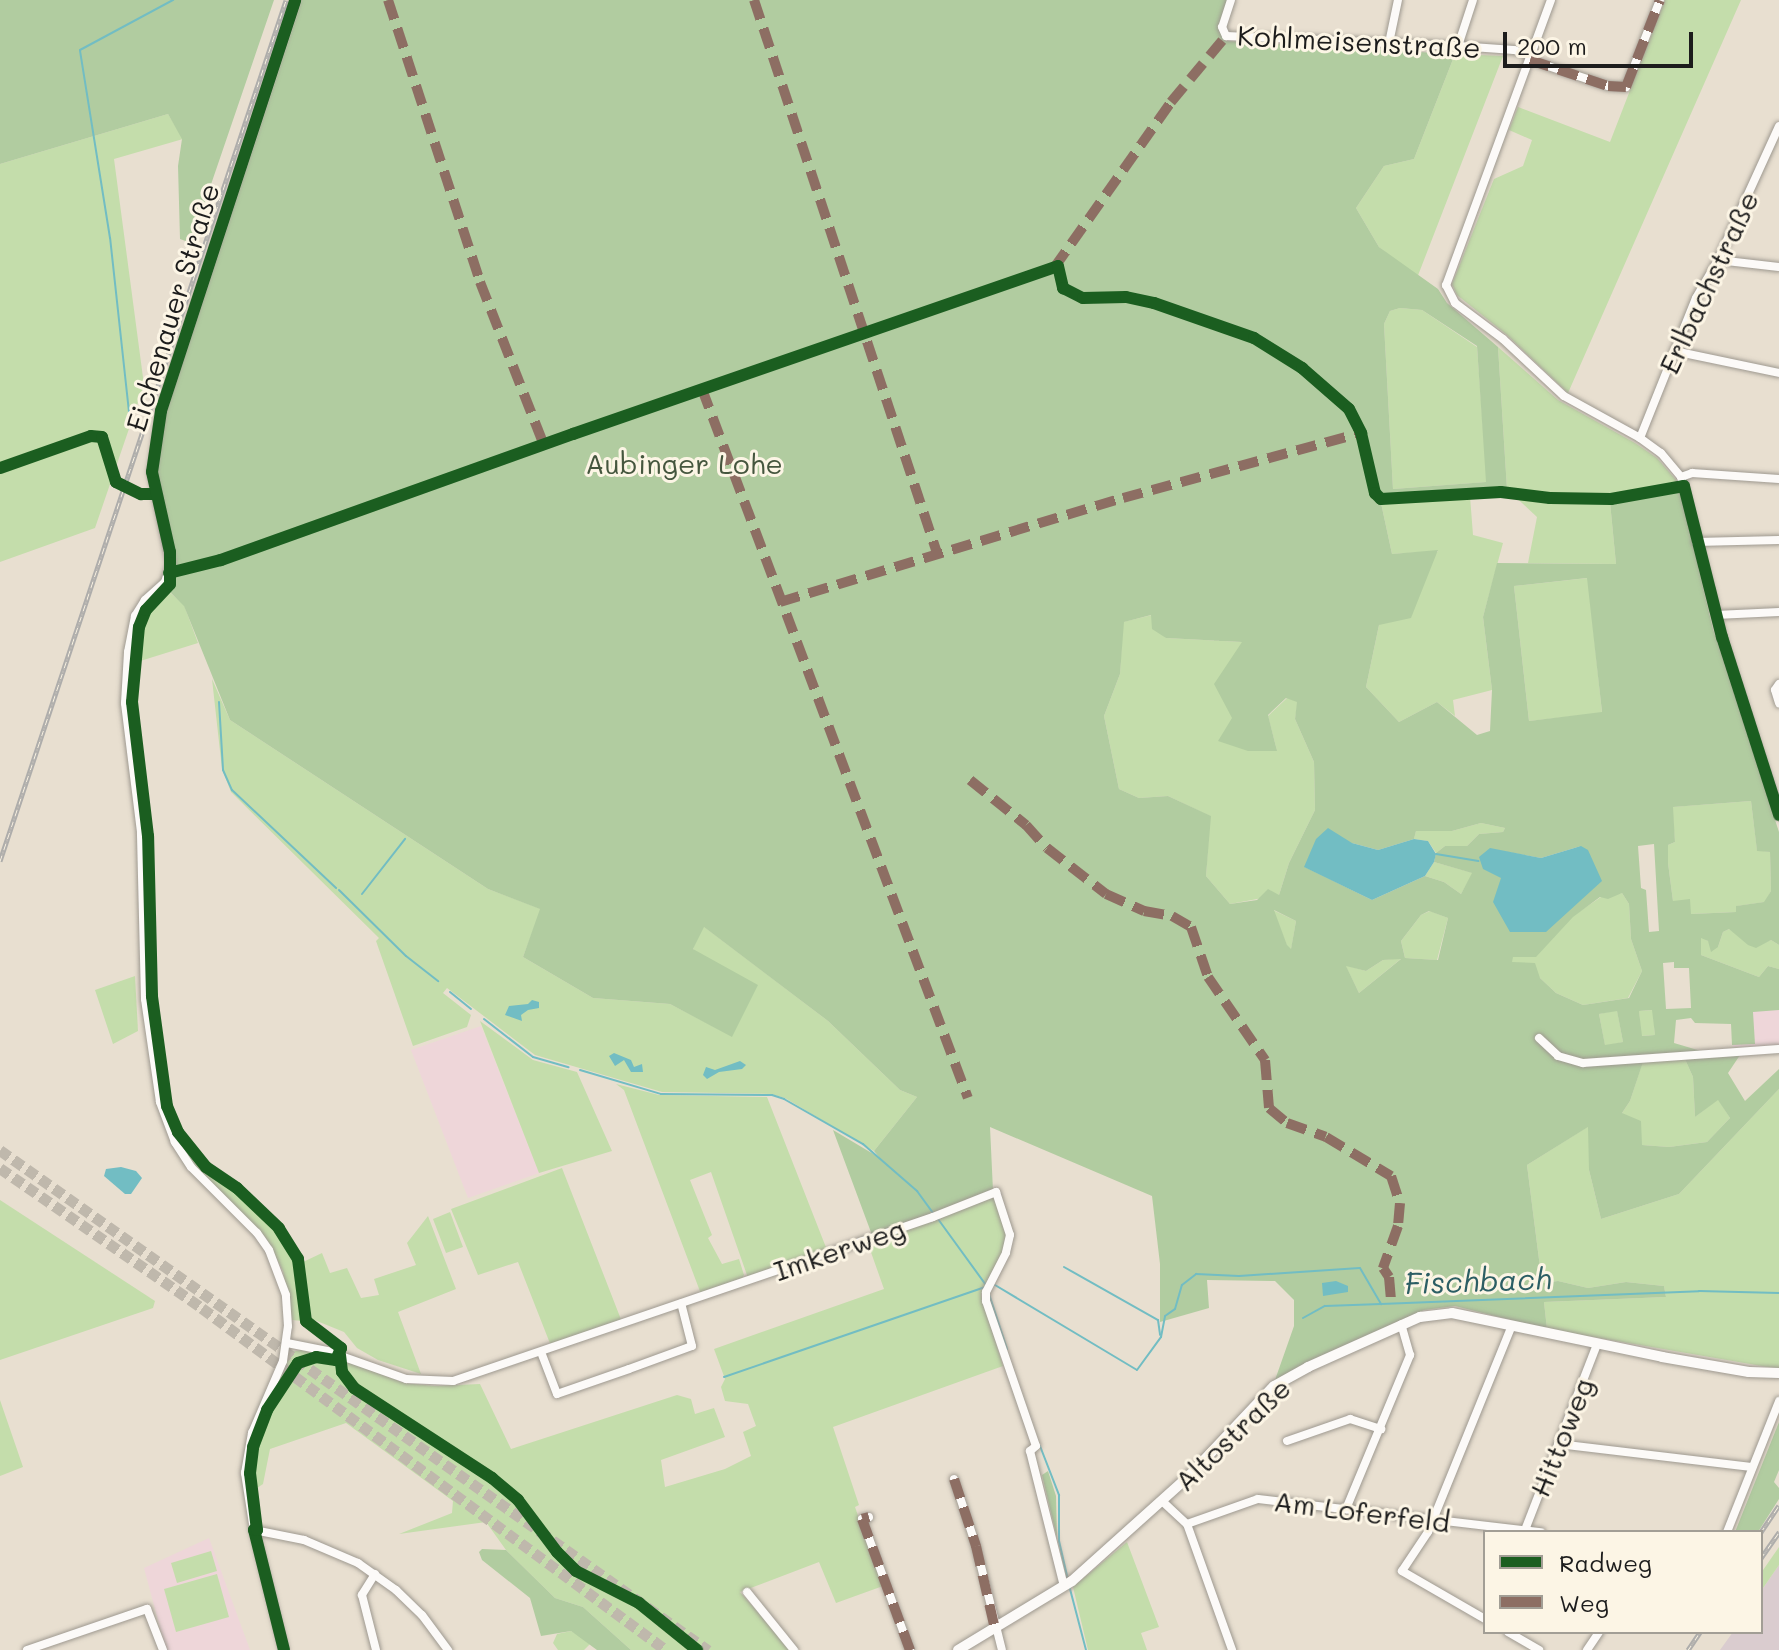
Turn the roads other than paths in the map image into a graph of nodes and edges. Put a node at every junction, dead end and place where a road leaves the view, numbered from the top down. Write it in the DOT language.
graph roads {
  1 [pos="295,0"];
  2 [pos="1231,0"];
  3 [pos="1398,0"];
  4 [pos="1473,0"];
  5 [pos="1551,0"];
  6 [pos="1660,0"];
  7 [pos="1389,43"];
  8 [pos="1458,46"];
  9 [pos="1530,57"];
  10 [pos="1779,126"];
  11 [pos="1718,260"];
  12 [pos="1779,267"];
  13 [pos="1674,351"];
  14 [pos="1779,373"];
  15 [pos="1640,438"];
  16 [pos="1681,477"];
  17 [pos="1779,479"];
  18 [pos="1779,540"];
  19 [pos="1696,542"];
  20 [pos="1779,612"];
  21 [pos="1716,615"];
  22 [pos="1779,684"];
  23 [pos="1779,703"];
  24 [pos="1779,815"];
  25 [pos="1539,1038"];
  26 [pos="1779,1049"];
  27 [pos="681,1303"];
  28 [pos="1401,1324"];
  29 [pos="1512,1325"];
  30 [pos="287,1343"];
  31 [pos="1597,1344"];
  32 [pos="541,1352"];
  33 [pos="1779,1373"];
  34 [pos="1779,1401"];
  35 [pos="1381,1429"];
  36 [pos="1287,1441"];
  37 [pos="1558,1444"];
  38 [pos="1752,1467"];
  39 [pos="954,1479"];
  40 [pos="1162,1501"];
  41 [pos="1346,1509"];
  42 [pos="869,1517"];
  43 [pos="1434,1519"];
  44 [pos="1187,1524"];
  45 [pos="254,1530"];
  46 [pos="1525,1530"];
  47 [pos="1728,1530"];
  48 [pos="375,1574"];
  49 [pos="1068,1584"];
  50 [pos="747,1592"];
  51 [pos="1483,1618"];
  52 [pos="995,1629"];
  53 [pos="1511,1634"];
  54 [pos="27,1650"];
  55 [pos="163,1650"];
  56 [pos="284,1650"];
  57 [pos="376,1650"];
  58 [pos="448,1650"];
  59 [pos="794,1650"];
  60 [pos="910,1650"];
  61 [pos="958,1650"];
  62 [pos="1002,1650"];
  63 [pos="1232,1650"];
  64 [pos="1539,1650"];
  1 -- 30 [label="street, Eichenauer Straße"];
  2 -- 7 [label="street, Kohlmeisenstraße"];
  3 -- 7 [label="street"];
  4 -- 8 [label="street"];
  5 -- 9 [label="street"];
  6 -- 9 [label="street, Kohlmeisenstraße"];
  7 -- 8 [label="street, Kohlmeisenstraße"];
  8 -- 9 [label="street, Kohlmeisenstraße"];
  9 -- 15 [label="street"];
  10 -- 11 [label="street, Erlbachstraße"];
  11 -- 12 [label="street"];
  11 -- 13 [label="street, Erlbachstraße"];
  13 -- 14 [label="street"];
  13 -- 15 [label="street, Erlbachstraße"];
  15 -- 16 [label="street"];
  16 -- 17 [label="street"];
  16 -- 19 [label="street"];
  18 -- 19 [label="street"];
  19 -- 21 [label="street"];
  20 -- 21 [label="street"];
  21 -- 24 [label="street"];
  22 -- 23 [label="street"];
  25 -- 26 [label="street"];
  27 -- 32 [label="street, Imkerweg"];
  27 -- 32 [label="street"];
  27 -- 49 [label="street, Imkerweg"];
  28 -- 29 [label="main road, Altostraße"];
  28 -- 35 [label="street"];
  28 -- 40 [label="main road, Altostraße"];
  29 -- 31 [label="main road, Altostraße"];
  29 -- 43 [label="street"];
  30 -- 32 [label="street, Imkerweg"];
  30 -- 45 [label="street, Eichenauer Straße"];
  31 -- 33 [label="main road, Altostraße"];
  31 -- 37 [label="street, Hittoweg"];
  34 -- 38 [label="street"];
  35 -- 36 [label="street"];
  35 -- 41 [label="street"];
  37 -- 38 [label="street"];
  37 -- 46 [label="street, Hittoweg"];
  38 -- 47 [label="street"];
  39 -- 52 [label="street"];
  40 -- 44 [label="street"];
  40 -- 49 [label="main road, Altostraße"];
  41 -- 43 [label="street, Am Loferfeld"];
  41 -- 44 [label="street, Am Loferfeld"];
  42 -- 60 [label="street"];
  43 -- 46 [label="street, Am Loferfeld"];
  43 -- 51 [label="street"];
  44 -- 63 [label="street"];
  45 -- 48 [label="street"];
  45 -- 56 [label="street, Eichenauer Straße"];
  48 -- 57 [label="street"];
  48 -- 58 [label="street"];
  49 -- 52 [label="main road, Altostraße"];
  50 -- 59 [label="street"];
  52 -- 61 [label="main road, Altostraße"];
  52 -- 62 [label="street"];
  53 -- 64 [label="street"];
  54 -- 55 [label="street"];
}
